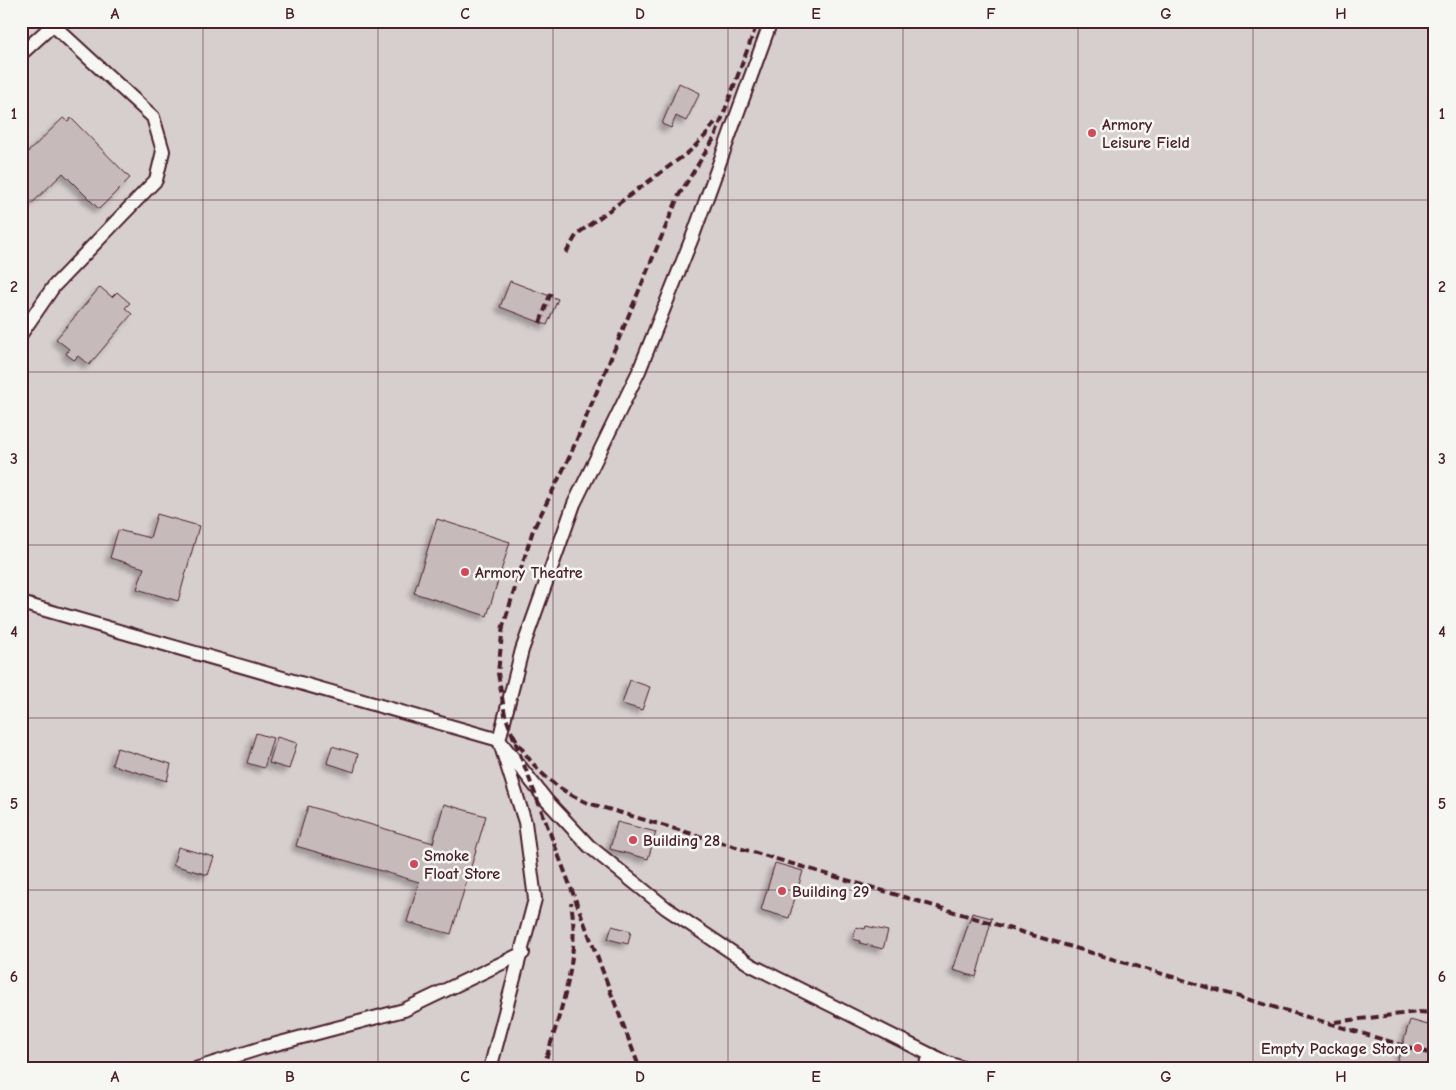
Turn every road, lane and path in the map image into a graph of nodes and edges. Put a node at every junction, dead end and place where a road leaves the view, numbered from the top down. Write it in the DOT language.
graph roads {
  1 [pos="771,21"];
  2 [pos="55,23"];
  3 [pos="21,54"];
  4 [pos="21,334"];
  5 [pos="21,603"];
  6 [pos="499,740"];
  7 [pos="523,953"];
  8 [pos="932,1055"];
  9 [pos="195,1069"];
  10 [pos="490,1069"];
  11 [pos="923,1069"];
  12 [pos="966,1069"];
  1 -- 6 [label="lane"];
  2 -- 3 [label="lane"];
  2 -- 4 [label="lane"];
  5 -- 6 [label="lane"];
  6 -- 7 [label="lane"];
  6 -- 8 [label="lane"];
  7 -- 9 [label="lane"];
  7 -- 10 [label="lane"];
  8 -- 11 [label="lane"];
  8 -- 12 [label="lane"];
}
